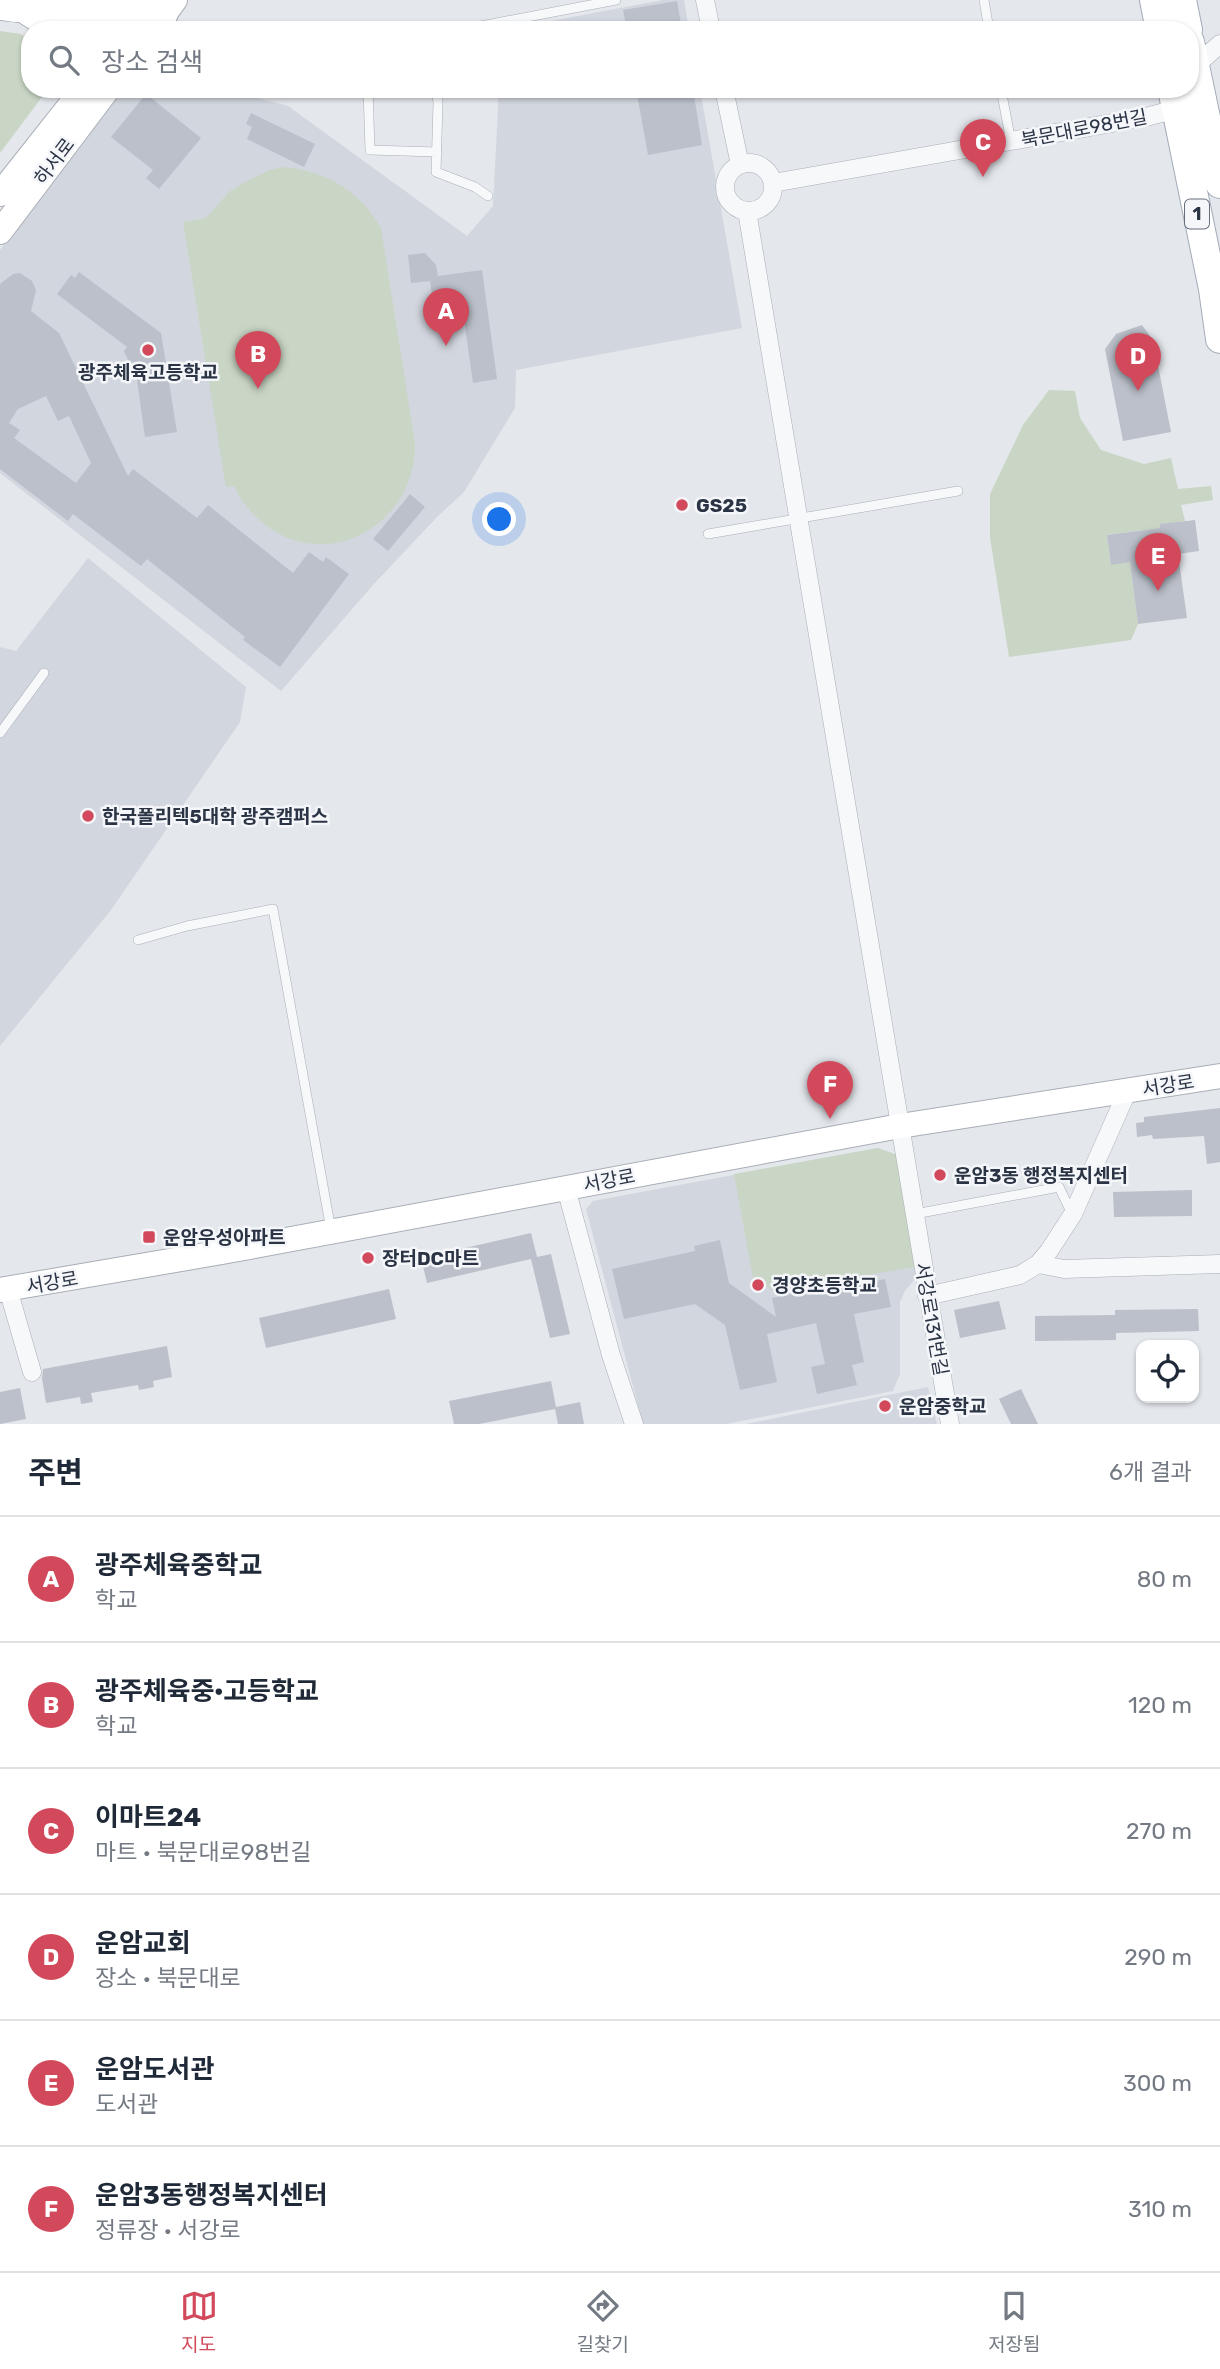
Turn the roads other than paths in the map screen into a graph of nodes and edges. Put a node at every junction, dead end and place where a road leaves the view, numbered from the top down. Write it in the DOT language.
graph roads {
  1 [pos="616,0"];
  2 [pos="705,0"];
  3 [pos="984,0"];
  4 [pos="1154,0"];
  5 [pos="1182,0"];
  6 [pos="8,5"];
  7 [pos="145,12"];
  8 [pos="37,21"];
  9 [pos="507,21"];
  10 [pos="709,21"];
  11 [pos="988,21"];
  12 [pos="1158,21"];
  13 [pos="1186,21"];
  14 [pos="1220,44"];
  15 [pos="1199,65"];
  16 [pos="76,98"];
  17 [pos="101,98"];
  18 [pos="368,98"];
  19 [pos="437,98"];
  20 [pos="726,98"];
  21 [pos="1003,98"];
  22 [pos="1166,98"];
  23 [pos="1188,98"];
  24 [pos="1192,98"];
  25 [pos="1011,142"];
  26 [pos="436,152"];
  27 [pos="740,165"];
  28 [pos="1220,181"];
  29 [pos="773,183"];
  30 [pos="0,194"];
  31 [pos="488,196"];
  32 [pos="747,211"];
  33 [pos="0,232"];
  34 [pos="1220,339"];
  35 [pos="958,491"];
  36 [pos="798,518"];
  37 [pos="708,534"];
  38 [pos="44,673"];
  39 [pos="0,733"];
  40 [pos="138,940"];
  41 [pos="1220,1076"];
  42 [pos="1126,1092"];
  43 [pos="900,1126"];
  44 [pos="566,1188"];
  45 [pos="915,1214"];
  46 [pos="1073,1214"];
  47 [pos="331,1232"];
  48 [pos="1038,1264"];
  49 [pos="1220,1265"];
  50 [pos="4,1290"];
  51 [pos="927,1296"];
  52 [pos="32,1372"];
  53 [pos="634,1424"];
  54 [pos="950,1424"];
  1 -- 9 [label="lane"];
  2 -- 10 [label="street"];
  3 -- 11 [label="lane"];
  4 -- 12 [label="main road"];
  5 -- 13 [label="main road"];
  6 -- 7 [label="highway"];
  6 -- 8 [label="main road"];
  14 -- 15 [label="street"];
  16 -- 30 [label="main road, 하서로"];
  17 -- 33 [label="main road, 하서로"];
  18 -- 26 [label="lane"];
  19 -- 26 [label="lane"];
  20 -- 27 [label="street"];
  21 -- 25 [label="lane"];
  22 -- 25 [label="street, 북문대로98번길"];
  23 -- 34 [label="main road, 1"];
  24 -- 28 [label="main road, 1"];
  25 -- 29 [label="street, 북문대로98번길"];
  26 -- 31 [label="lane"];
  27 -- 29 [label="street"];
  27 -- 32 [label="street"];
  29 -- 32 [label="street"];
  32 -- 36 [label="street, 서강로131번길"];
  35 -- 36 [label="lane"];
  36 -- 37 [label="lane"];
  36 -- 43 [label="street, 서강로131번길"];
  38 -- 39 [label="lane"];
  40 -- 47 [label="lane"];
  41 -- 42 [label="main road, 서강로"];
  42 -- 43 [label="main road, 서강로"];
  42 -- 46 [label="street"];
  43 -- 44 [label="main road, 서강로"];
  43 -- 45 [label="street, 서강로131번길"];
  44 -- 47 [label="main road, 서강로"];
  44 -- 53 [label="street"];
  45 -- 46 [label="lane"];
  45 -- 51 [label="street, 서강로131번길"];
  46 -- 48 [label="street"];
  47 -- 50 [label="main road, 서강로"];
  48 -- 49 [label="street"];
  48 -- 51 [label="street"];
  50 -- 52 [label="street"];
  51 -- 54 [label="street, 서강로131번길"];
}
